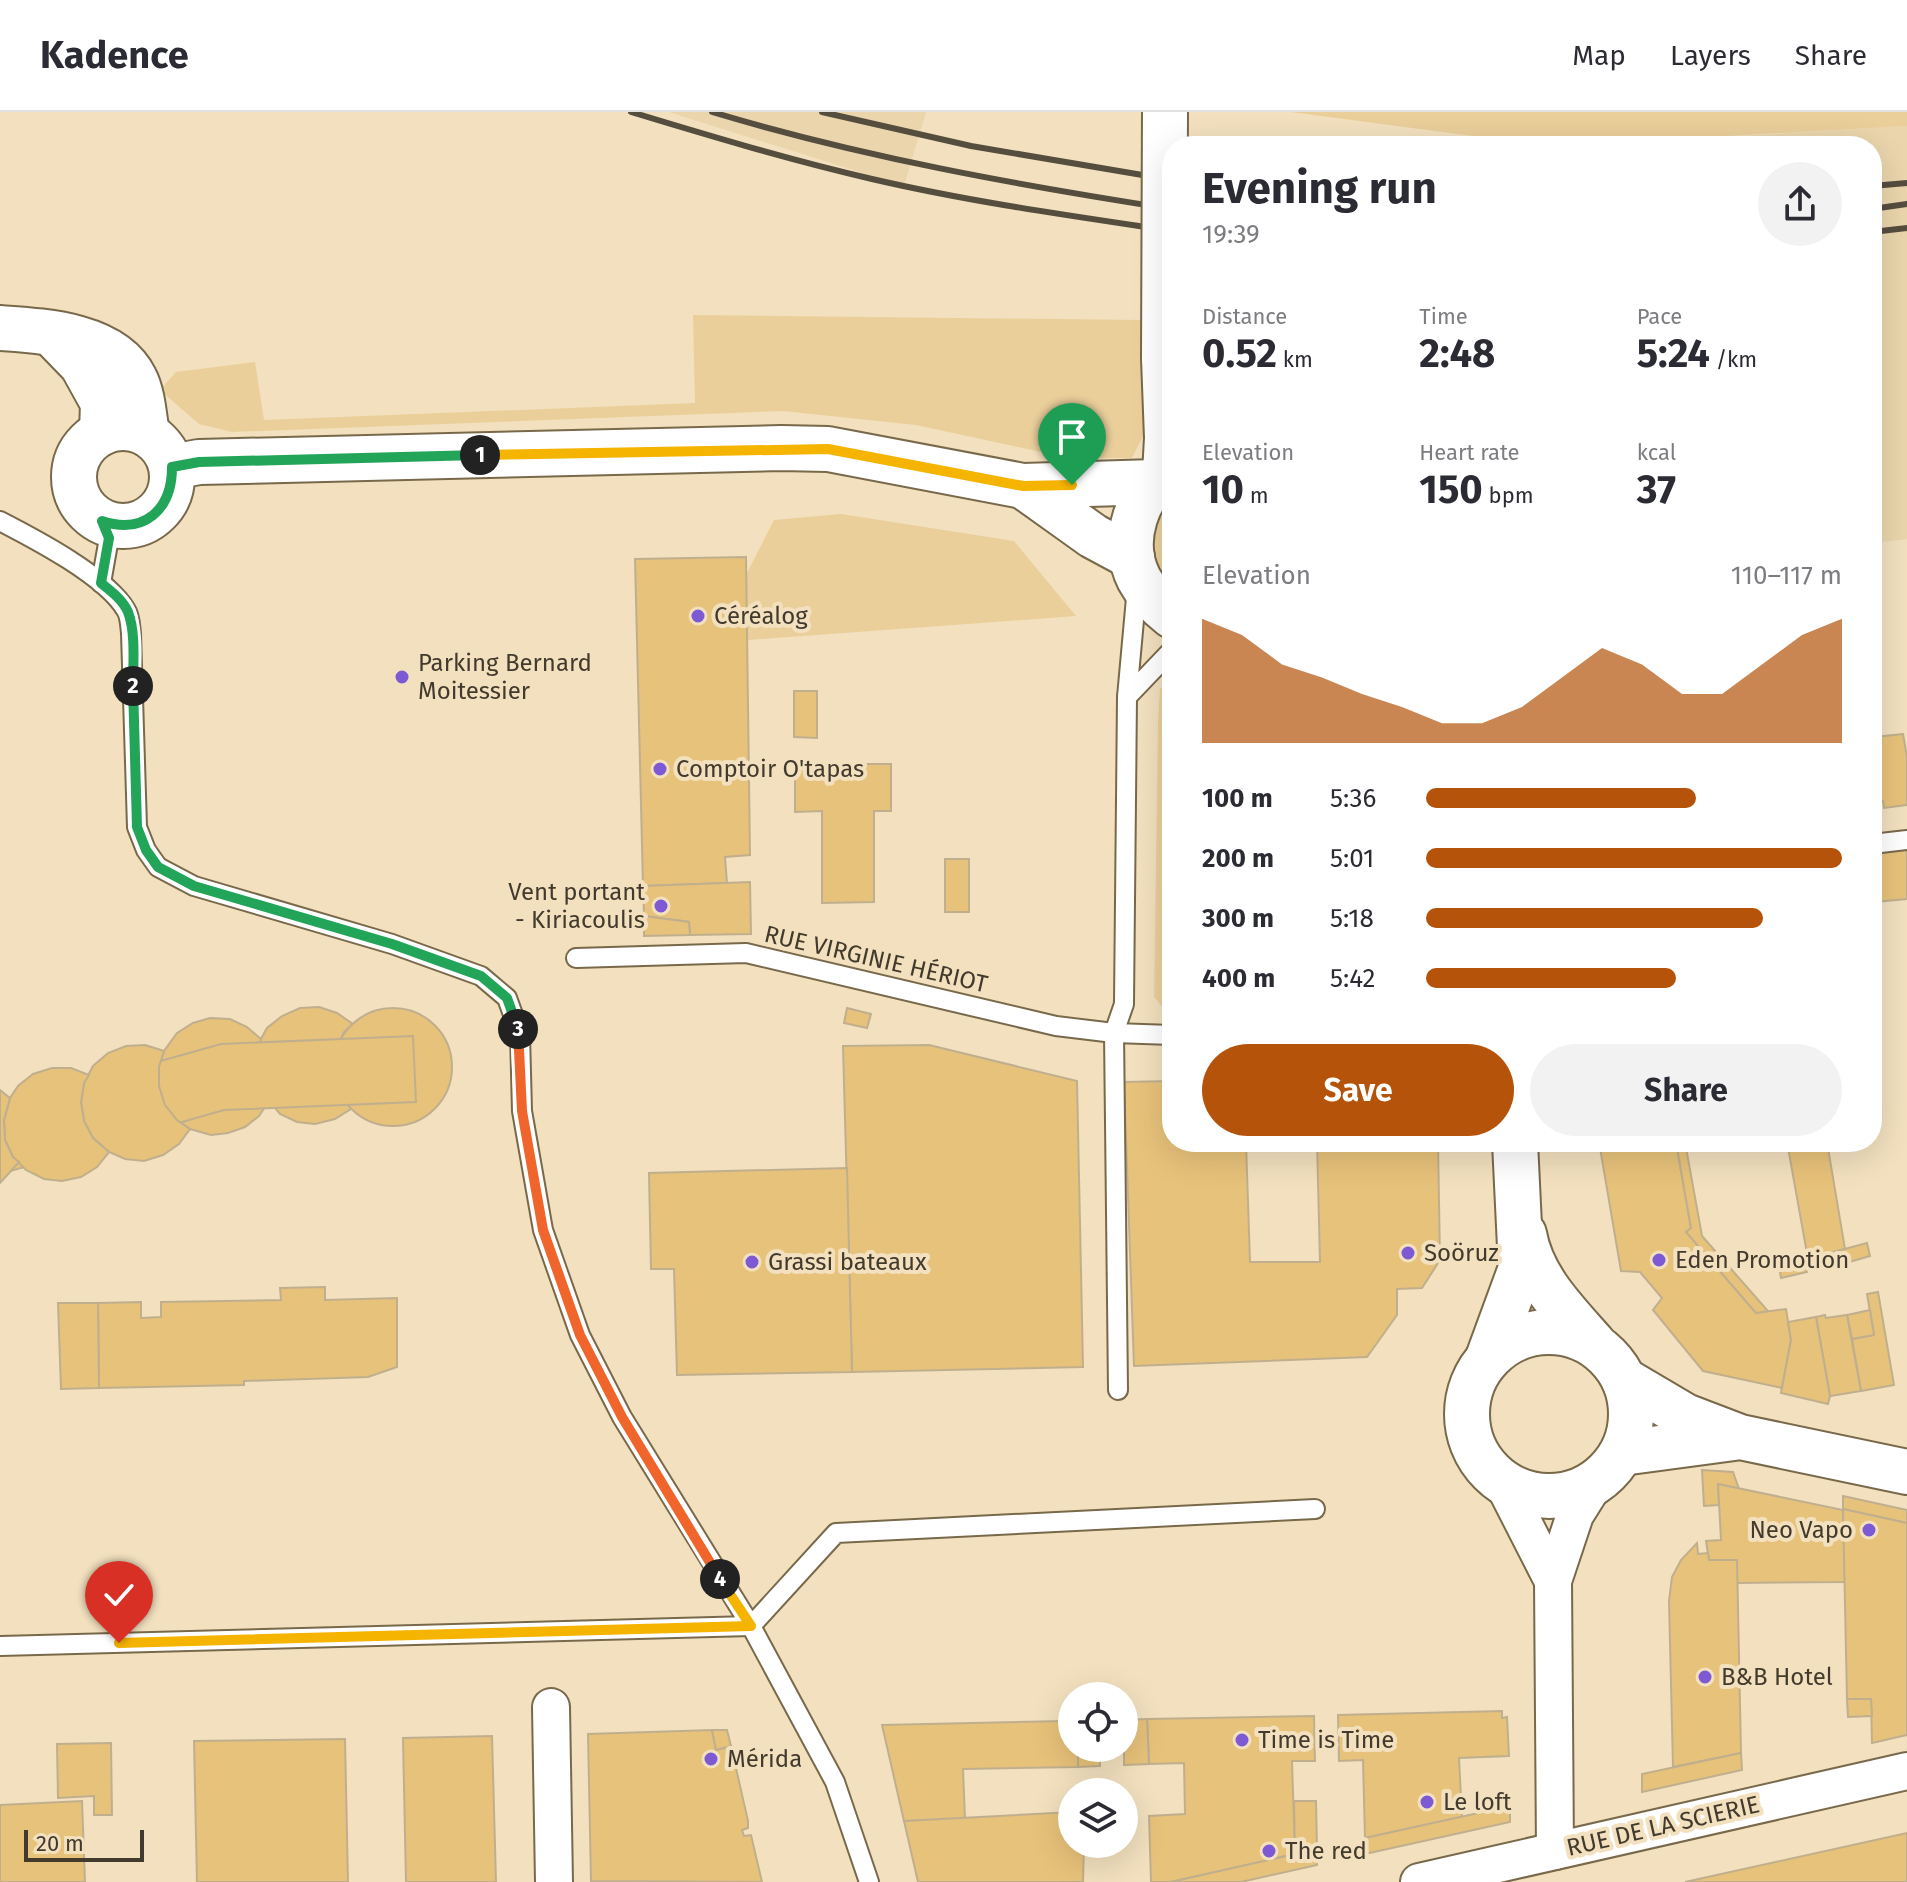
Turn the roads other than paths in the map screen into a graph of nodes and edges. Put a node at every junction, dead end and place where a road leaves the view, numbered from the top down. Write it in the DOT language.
graph roads {
  1 [pos="1165,112"];
  2 [pos="1165,136"];
  3 [pos="0,328"];
  4 [pos="52,334"];
  5 [pos="102,433"];
  6 [pos="159,451"];
  7 [pos="1162,475"];
  8 [pos="1162,477"];
  9 [pos="1023,486"];
  10 [pos="0,521"];
  11 [pos="102,521"];
  12 [pos="1135,567"];
  13 [pos="101,583"];
  14 [pos="1162,608"];
  15 [pos="1162,660"];
  16 [pos="1127,697"];
  17 [pos="1907,840"];
  18 [pos="1882,843"];
  19 [pos="576,958"];
  20 [pos="1114,1033"];
  21 [pos="1162,1035"];
  22 [pos="1516,1152"];
  23 [pos="1519,1200"];
  24 [pos="1594,1344"];
  25 [pos="1488,1358"];
  26 [pos="1624,1380"];
  27 [pos="1118,1390"];
  28 [pos="1740,1437"];
  29 [pos="1608,1468"];
  30 [pos="1907,1472"];
  31 [pos="1503,1483"];
  32 [pos="1315,1509"];
  33 [pos="1553,1581"];
  34 [pos="751,1626"];
  35 [pos="0,1646"];
  36 [pos="551,1707"];
  37 [pos="1907,1771"];
  38 [pos="1555,1851"];
  39 [pos="554,1882"];
  40 [pos="869,1882"];
  41 [pos="1419,1882"];
  1 -- 2 [label="street, bridge"];
  3 -- 4 [label="street"];
  4 -- 5 [label="street"];
  4 -- 6 [label="street"];
  5 -- 6 [label="street"];
  5 -- 11 [label="street"];
  6 -- 9 [label="street"];
  6 -- 11 [label="street"];
  7 -- 9 [label="street"];
  8 -- 12 [label="street"];
  9 -- 12 [label="street"];
  10 -- 13 [label="lane"];
  11 -- 13 [label="lane"];
  12 -- 14 [label="street"];
  12 -- 16 [label="lane"];
  13 -- 34 [label="lane"];
  15 -- 16 [label="lane"];
  16 -- 20 [label="lane"];
  17 -- 18 [label="lane"];
  19 -- 20 [label="lane, RUE VIRGINIE HÉRIOT"];
  20 -- 21 [label="lane, RUE VIRGINIE HÉRIOT"];
  20 -- 27 [label="lane"];
  22 -- 23 [label="street"];
  23 -- 24 [label="street"];
  23 -- 25 [label="street"];
  24 -- 25 [label="street"];
  24 -- 26 [label="street"];
  25 -- 31 [label="street"];
  26 -- 28 [label="street"];
  26 -- 29 [label="street"];
  28 -- 29 [label="street"];
  28 -- 30 [label="street"];
  29 -- 31 [label="street"];
  29 -- 33 [label="street"];
  31 -- 33 [label="street"];
  32 -- 34 [label="lane"];
  33 -- 38 [label="street"];
  34 -- 35 [label="lane"];
  34 -- 40 [label="lane"];
  36 -- 39 [label="street"];
  37 -- 38 [label="street, RUE DE LA SCIERIE"];
  38 -- 41 [label="street, RUE DE LA SCIERIE"];
}
